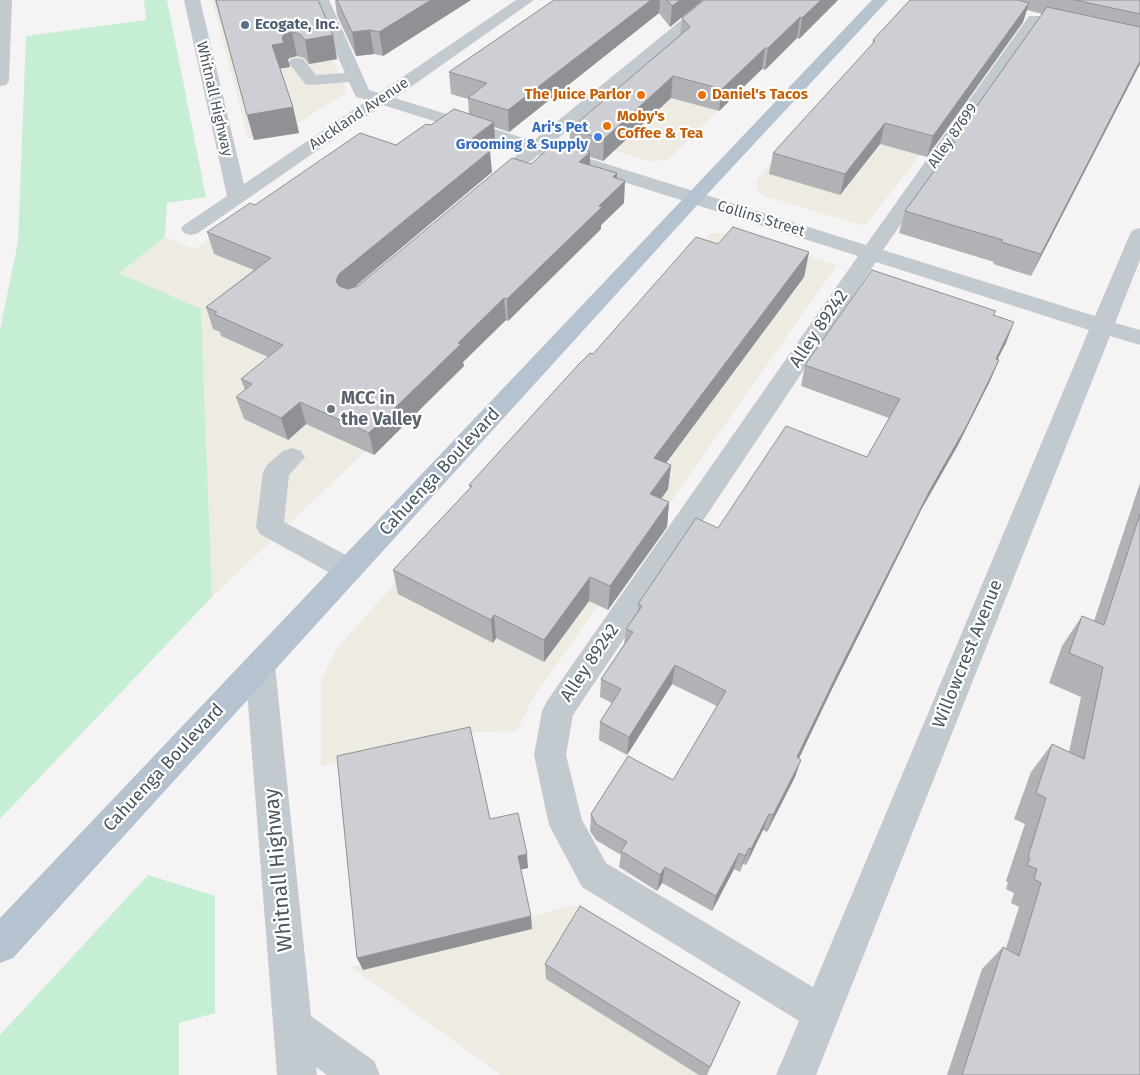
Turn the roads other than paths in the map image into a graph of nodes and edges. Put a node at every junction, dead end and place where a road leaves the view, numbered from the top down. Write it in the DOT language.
graph roads {
  1 [pos="4,0"];
  2 [pos="192,0"];
  3 [pos="526,0"];
  4 [pos="715,0"];
  5 [pos="880,0"];
  6 [pos="341,4"];
  7 [pos="323,6"];
  8 [pos="1017,15"];
  9 [pos="1035,19"];
  10 [pos="1054,23"];
  11 [pos="297,63"];
  12 [pos="354,78"];
  13 [pos="0,81"];
  14 [pos="382,99"];
  15 [pos="535,148"];
  16 [pos="512,167"];
  17 [pos="237,197"];
  18 [pos="693,198"];
  19 [pos="191,229"];
  20 [pos="1140,234"];
  21 [pos="871,253"];
  22 [pos="1103,326"];
  23 [pos="1140,338"];
  24 [pos="292,457"];
  25 [pos="349,570"];
  26 [pos="260,664"];
  27 [pos="0,944"];
  28 [pos="821,1014"];
  29 [pos="294,1027"];
  30 [pos="297,1075"];
  31 [pos="360,1075"];
  32 [pos="796,1075"];
  1 -- 13 [label="street"];
  2 -- 17 [label="street, Whitnall Highway"];
  3 -- 14 [label="street, Auckland Avenue"];
  4 -- 15 [label="street"];
  5 -- 18 [label="main road, Cahuenga Boulevard"];
  6 -- 7 [label="street"];
  7 -- 12 [label="street, Collins Street"];
  8 -- 9 [label="street"];
  9 -- 10 [label="street"];
  9 -- 21 [label="street, Alley 87699"];
  11 -- 12 [label="street"];
  12 -- 14 [label="street, Collins Street"];
  14 -- 15 [label="street, Collins Street"];
  14 -- 17 [label="street, Auckland Avenue"];
  15 -- 16 [label="street"];
  15 -- 18 [label="street, Collins Street"];
  17 -- 19 [label="street, Auckland Avenue"];
  18 -- 21 [label="street, Collins Street"];
  18 -- 25 [label="main road, Cahuenga Boulevard"];
  20 -- 22 [label="street, Willowcrest Avenue"];
  21 -- 22 [label="street, Collins Street"];
  21 -- 28 [label="street, Alley 89242"];
  22 -- 23 [label="street, Collins Street"];
  22 -- 28 [label="street, Willowcrest Avenue"];
  24 -- 25 [label="street"];
  25 -- 26 [label="main road, Cahuenga Boulevard"];
  26 -- 27 [label="main road, Cahuenga Boulevard"];
  26 -- 29 [label="street, Whitnall Highway"];
  28 -- 32 [label="street, Willowcrest Avenue"];
  29 -- 30 [label="street, Whitnall Highway"];
  29 -- 31 [label="street"];
}
